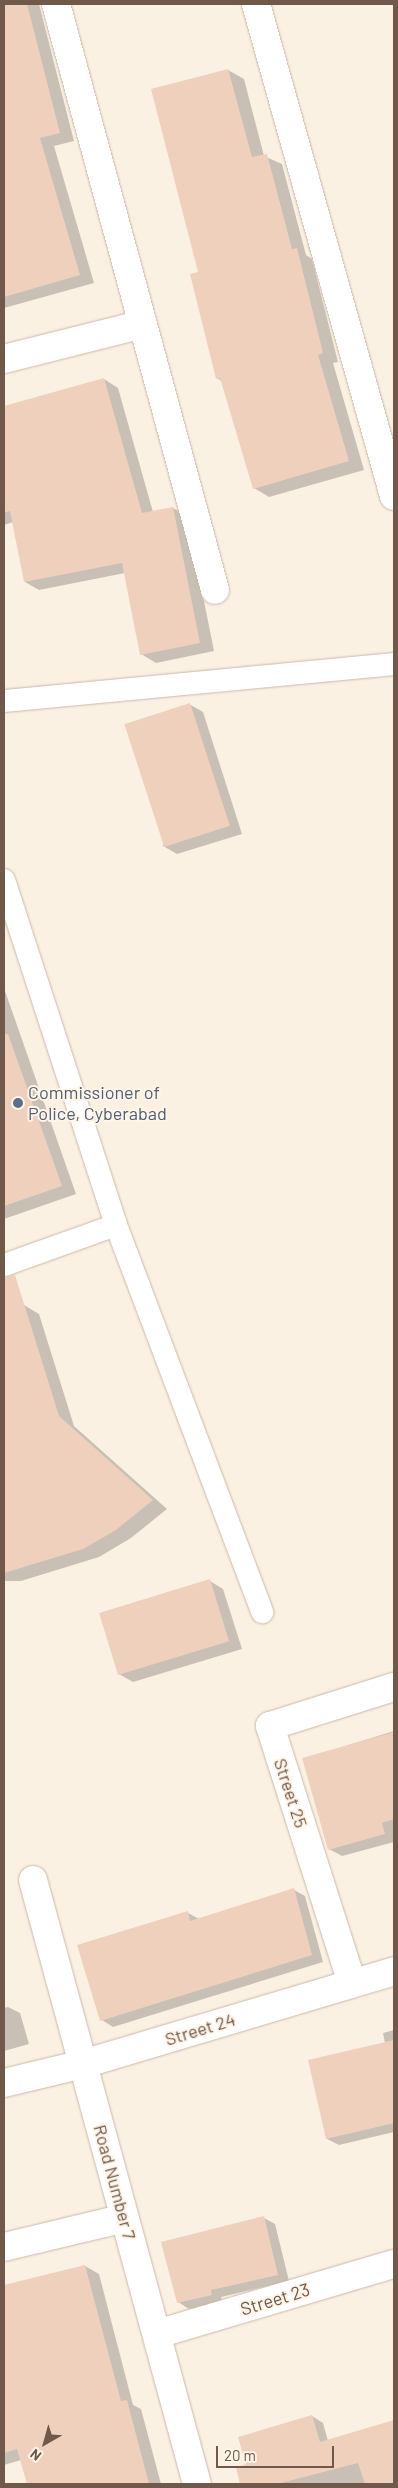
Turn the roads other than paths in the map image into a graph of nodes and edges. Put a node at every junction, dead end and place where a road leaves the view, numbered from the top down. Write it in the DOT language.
graph roads {
  1 [pos="56,4"];
  2 [pos="256,4"];
  3 [pos="143,324"];
  4 [pos="4,360"];
  5 [pos="394,496"];
  6 [pos="215,590"];
  7 [pos="394,664"];
  8 [pos="4,702"];
  9 [pos="4,880"];
  10 [pos="116,1225"];
  11 [pos="4,1265"];
  12 [pos="262,1612"];
  13 [pos="394,1687"];
  14 [pos="34,1880"];
  15 [pos="394,1971"];
  16 [pos="352,1983"];
  17 [pos="83,2064"];
  18 [pos="4,2083"];
  19 [pos="125,2218"];
  20 [pos="4,2247"];
  21 [pos="394,2264"];
  22 [pos="156,2334"];
  23 [pos="197,2484"];
  1 -- 3 [label="street"];
  2 -- 5 [label="street"];
  3 -- 4 [label="street"];
  3 -- 6 [label="street"];
  7 -- 8 [label="lane"];
  9 -- 10 [label="lane"];
  10 -- 11 [label="lane"];
  10 -- 12 [label="lane"];
  13 -- 16 [label="street, Street 25"];
  14 -- 17 [label="street, Road Number 7"];
  15 -- 16 [label="street, Street 24"];
  16 -- 17 [label="street, Street 24"];
  17 -- 18 [label="street, Street 24"];
  17 -- 19 [label="street, Road Number 7"];
  19 -- 20 [label="street"];
  19 -- 22 [label="street, Road Number 7"];
  21 -- 22 [label="street, Street 23"];
  22 -- 23 [label="street, Road Number 7"];
}
